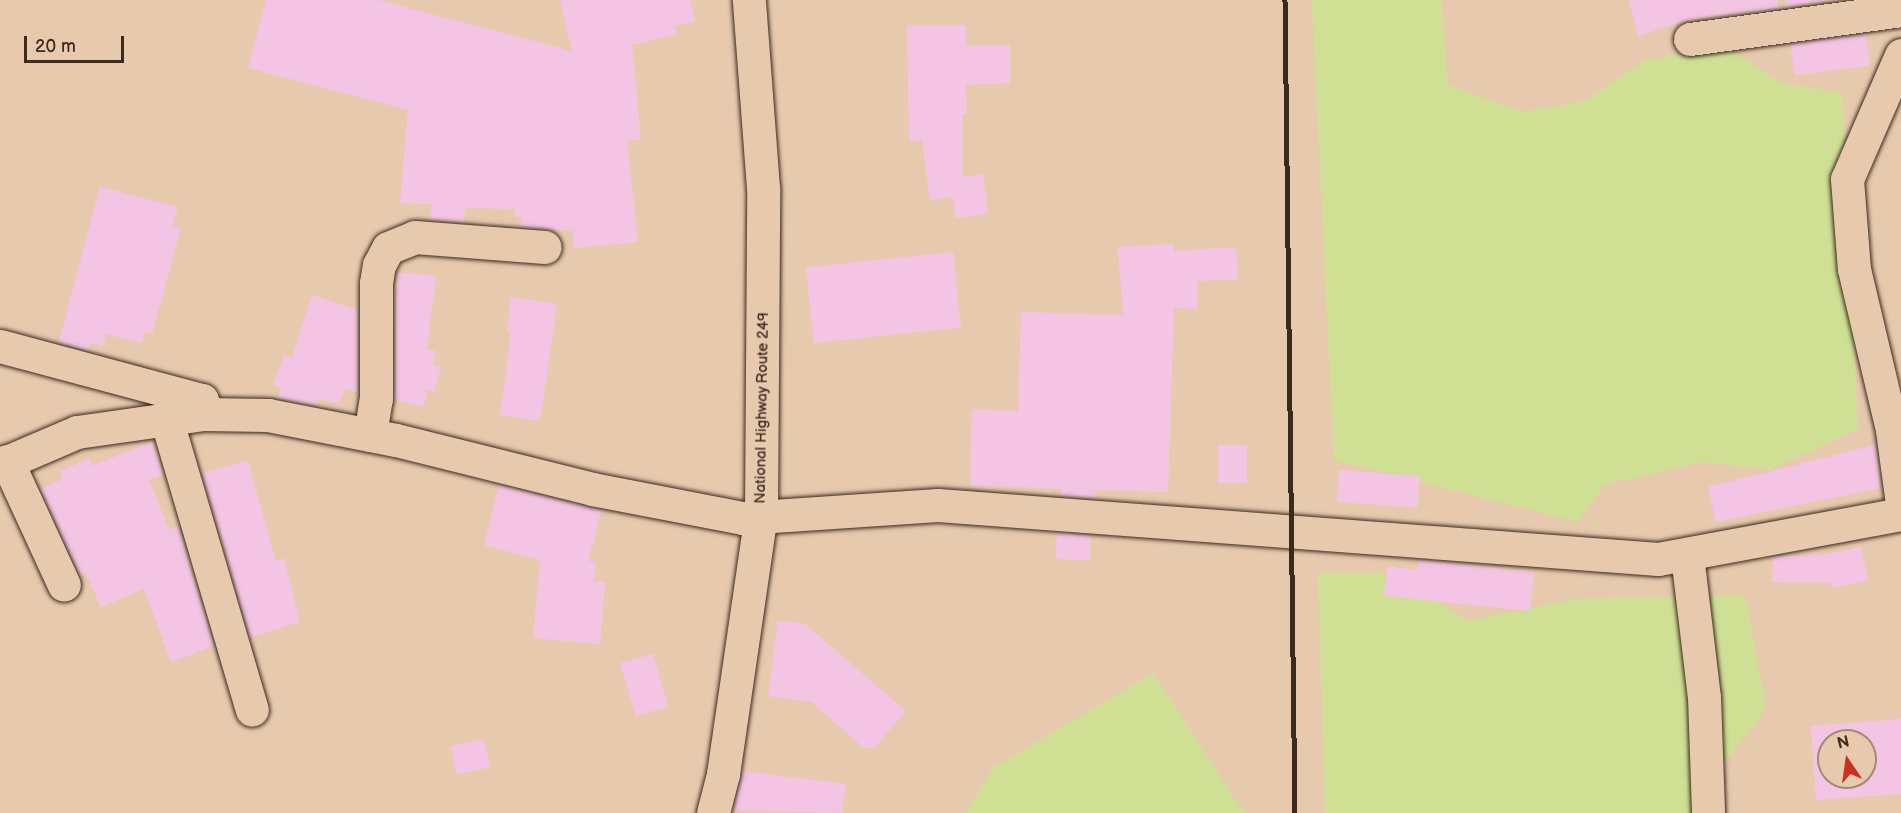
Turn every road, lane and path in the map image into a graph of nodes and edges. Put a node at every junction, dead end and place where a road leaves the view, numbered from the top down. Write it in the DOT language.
graph roads {
  1 [pos="748,0"];
  2 [pos="1901,10"];
  3 [pos="1690,39"];
  4 [pos="1898,69"];
  5 [pos="545,247"];
  6 [pos="0,346"];
  7 [pos="204,414"];
  8 [pos="166,418"];
  9 [pos="370,435"];
  10 [pos="3,463"];
  11 [pos="1901,497"];
  12 [pos="1901,514"];
  13 [pos="761,515"];
  14 [pos="1687,555"];
  15 [pos="64,585"];
  16 [pos="252,710"];
  17 [pos="713,813"];
  18 [pos="1708,813"];
  1 -- 13 [label="main road, National Highway Route 249"];
  2 -- 3 [label="main road"];
  4 -- 11 [label="main road"];
  5 -- 9 [label="main road"];
  6 -- 7 [label="main road"];
  7 -- 8 [label="main road"];
  7 -- 9 [label="main road"];
  8 -- 10 [label="main road"];
  8 -- 16 [label="main road"];
  9 -- 13 [label="main road"];
  10 -- 15 [label="main road"];
  12 -- 14 [label="main road"];
  13 -- 14 [label="main road"];
  13 -- 17 [label="main road, National Highway Route 249"];
  14 -- 18 [label="main road"];
}
